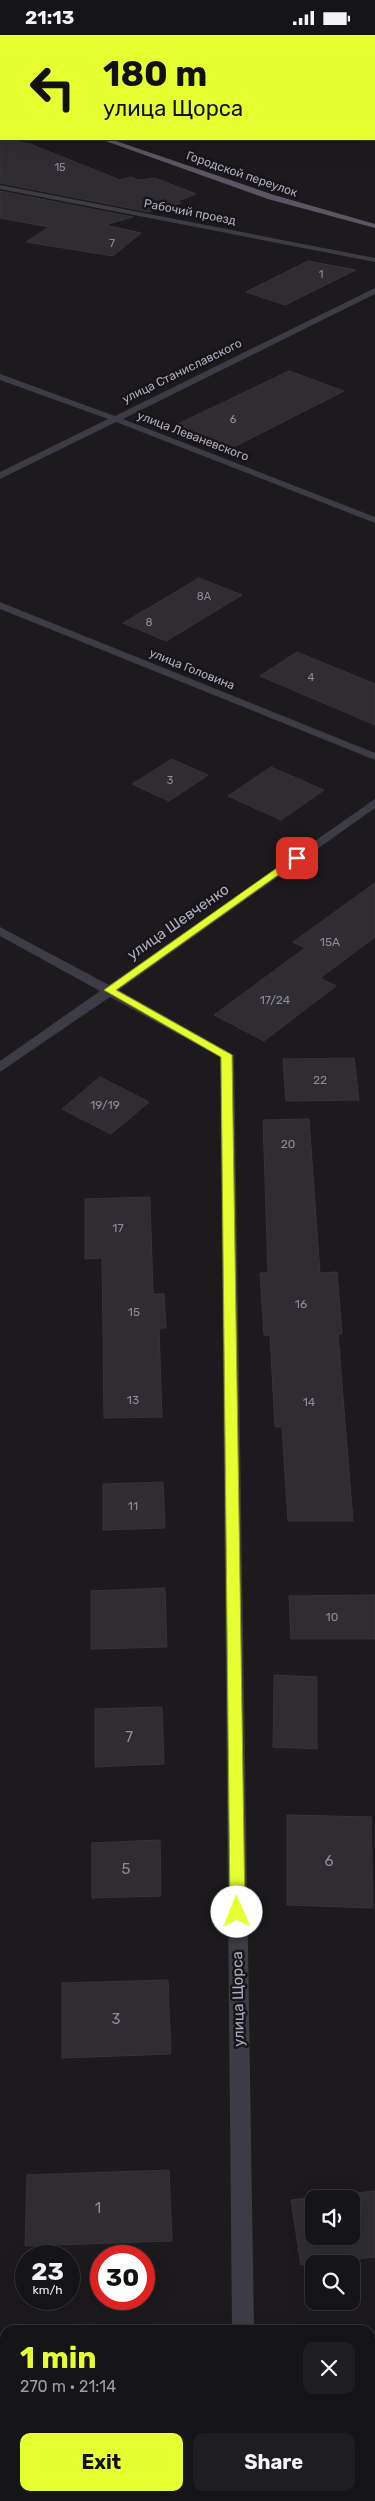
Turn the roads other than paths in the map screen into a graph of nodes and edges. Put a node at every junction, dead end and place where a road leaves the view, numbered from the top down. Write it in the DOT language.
graph roads {
  1 [pos="107,140"];
  2 [pos="0,187"];
  3 [pos="375,226"];
  4 [pos="375,260"];
  5 [pos="375,291"];
  6 [pos="0,377"];
  7 [pos="113,418"];
  8 [pos="0,475"];
  9 [pos="375,520"];
  10 [pos="0,605"];
  11 [pos="375,757"];
  12 [pos="375,803"];
  13 [pos="0,931"];
  14 [pos="109,990"];
  15 [pos="0,1068"];
  16 [pos="242,2325"];
  1 -- 3 [label="main road, Городской переулок"];
  2 -- 4 [label="street, Рабочий проезд"];
  5 -- 7 [label="street, улица Станиславского"];
  6 -- 7 [label="street, улица Леваневского"];
  7 -- 8 [label="street, улица Станиславского"];
  7 -- 9 [label="street, улица Леваневского"];
  10 -- 11 [label="street, улица Головина"];
  12 -- 14 [label="street, улица Шевченко"];
  13 -- 14 [label="street, улица Щорса"];
  14 -- 15 [label="street, улица Шевченко"];
  14 -- 16 [label="street, улица Щорса"];
}
